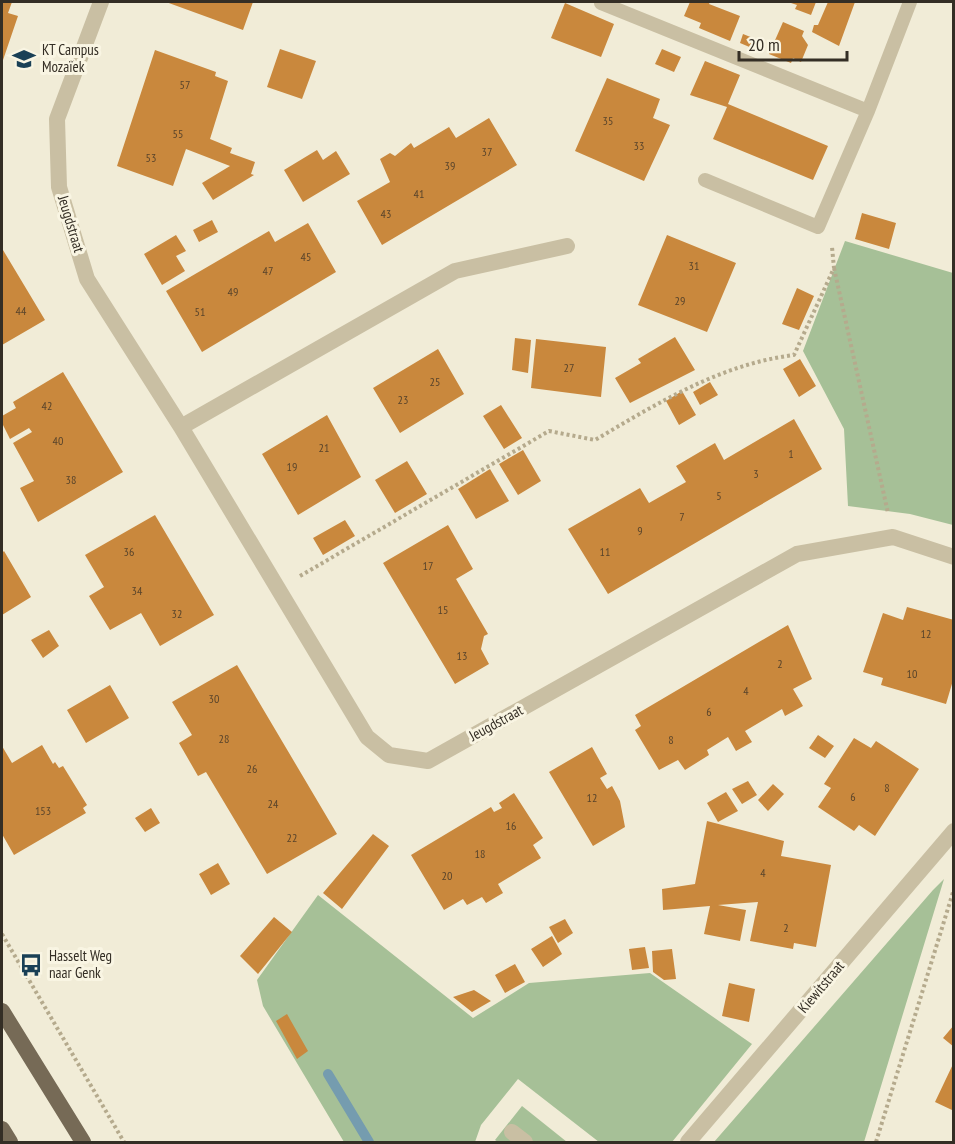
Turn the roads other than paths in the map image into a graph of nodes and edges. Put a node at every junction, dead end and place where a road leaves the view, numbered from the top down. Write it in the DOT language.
graph roads {
  1 [pos="101,2"];
  2 [pos="910,2"];
  3 [pos="602,3"];
  4 [pos="868,111"];
  5 [pos="705,180"];
  6 [pos="567,246"];
  7 [pos="181,427"];
  8 [pos="954,557"];
  9 [pos="954,831"];
  10 [pos="2,1011"];
  11 [pos="2,1129"];
  12 [pos="10,1143"];
  13 [pos="83,1143"];
  14 [pos="688,1143"];
  1 -- 7 [label="street, Jeugdstraat"];
  2 -- 4 [label="lane"];
  3 -- 4 [label="lane"];
  4 -- 5 [label="lane"];
  6 -- 7 [label="street"];
  7 -- 8 [label="street, Jeugdstraat"];
  9 -- 14 [label="street, Kiewitstraat"];
  10 -- 13 [label="main road"];
  11 -- 12 [label="main road"];
}
